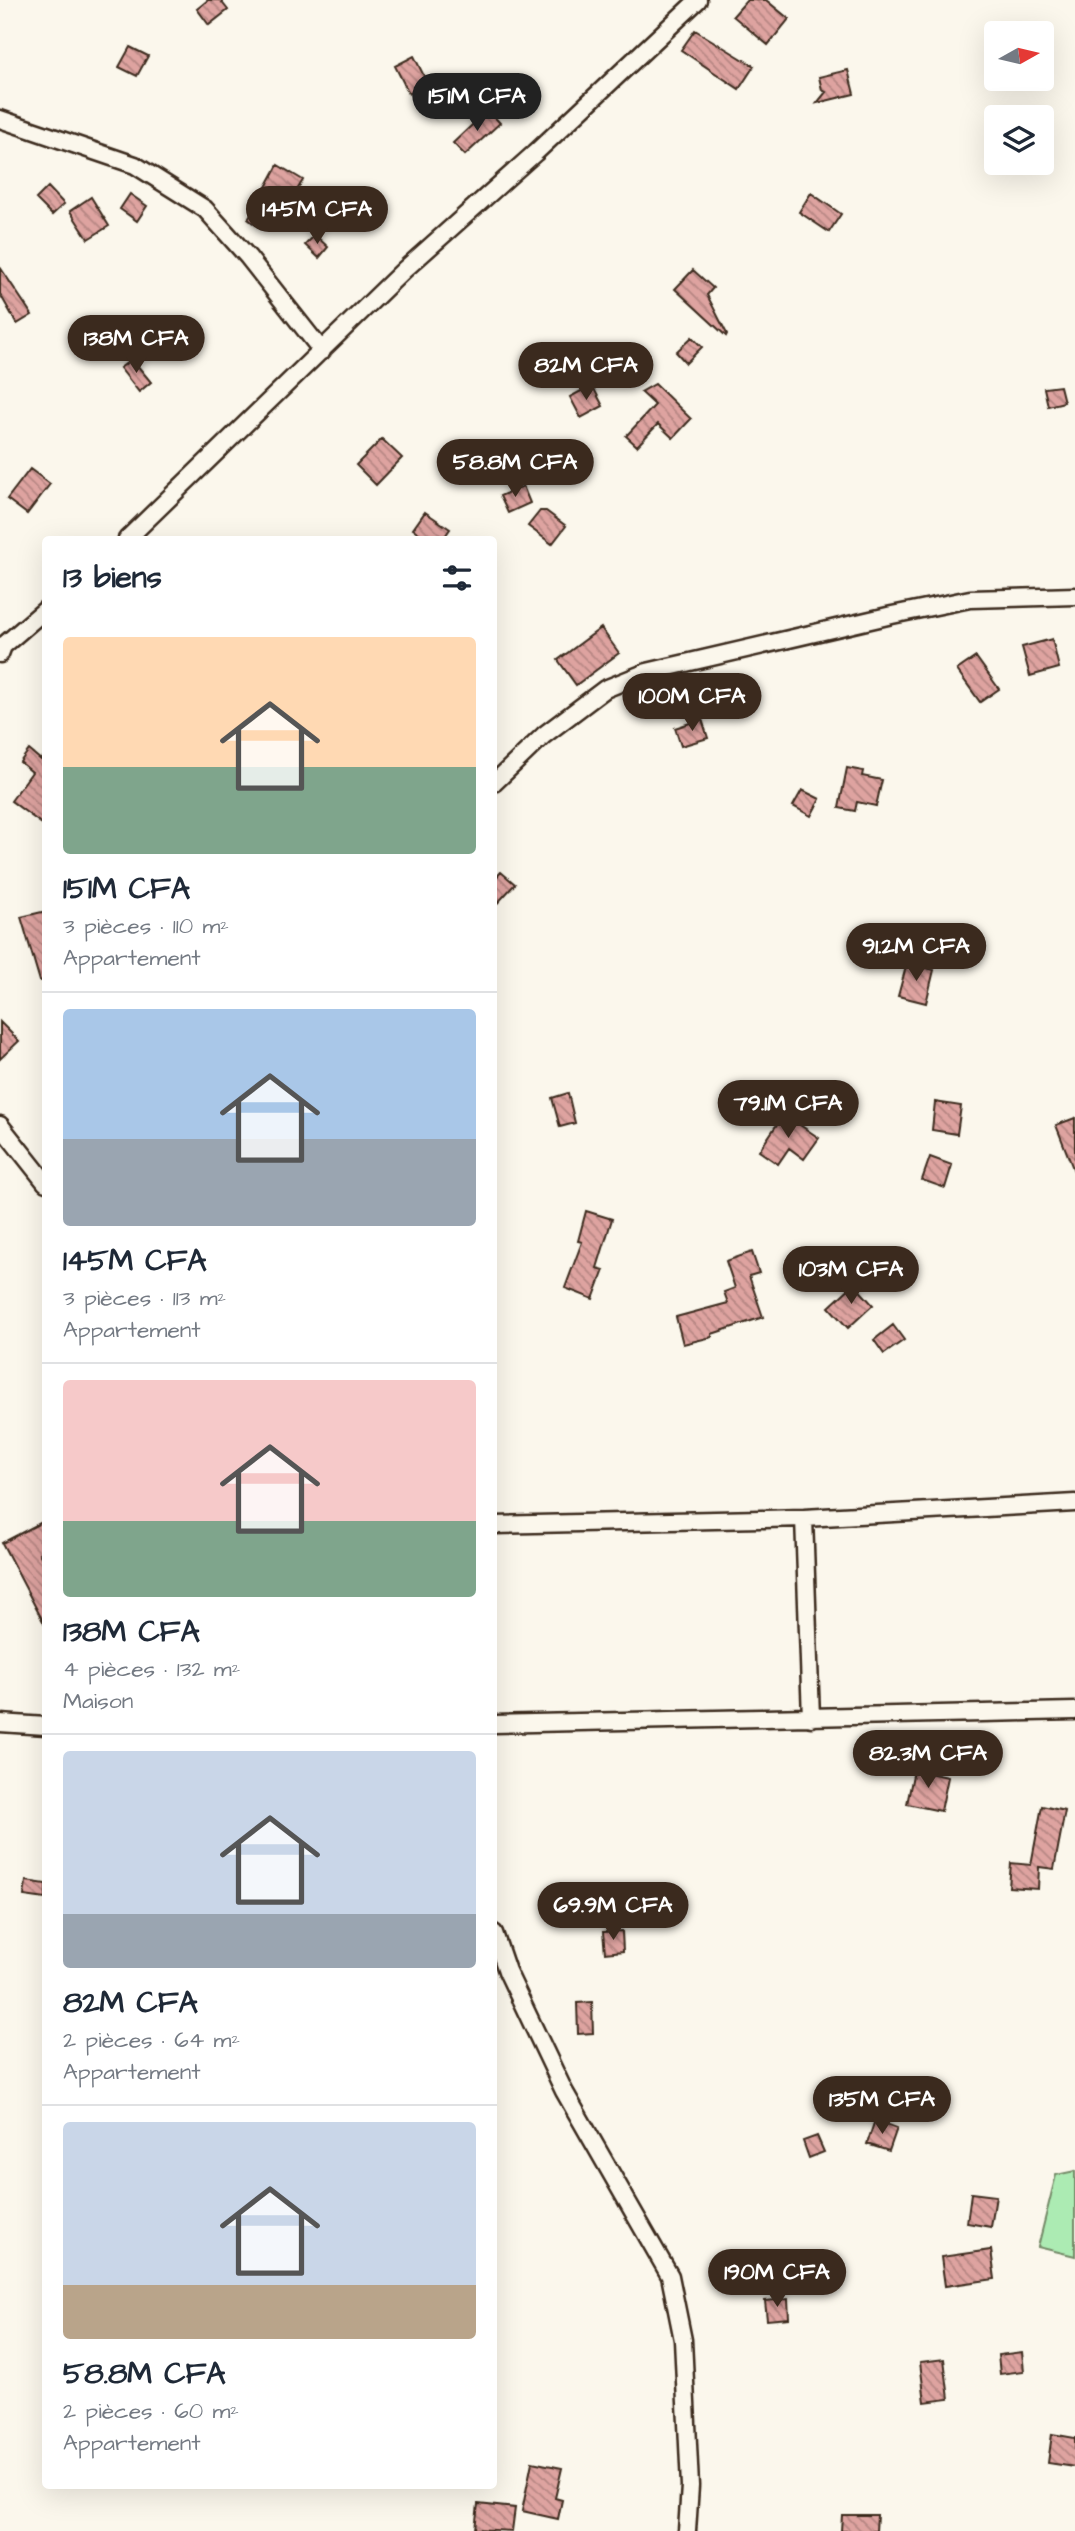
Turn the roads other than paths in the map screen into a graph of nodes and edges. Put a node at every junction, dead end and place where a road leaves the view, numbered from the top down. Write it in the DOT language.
graph roads {
  1 [pos="698,0"];
  2 [pos="0,119"];
  3 [pos="322,351"];
  4 [pos="130,536"];
  5 [pos="1075,596"];
  6 [pos="42,613"];
  7 [pos="0,654"];
  8 [pos="497,780"];
  9 [pos="0,1125"];
  10 [pos="42,1178"];
  11 [pos="1075,1503"];
  12 [pos="804,1518"];
  13 [pos="497,1525"];
  14 [pos="1075,1712"];
  15 [pos="811,1718"];
  16 [pos="0,1723"];
  17 [pos="497,1724"];
  18 [pos="42,1726"];
  19 [pos="497,1942"];
  20 [pos="687,2531"];
  1 -- 3 [label="street"];
  2 -- 3 [label="street"];
  3 -- 4 [label="street"];
  5 -- 8 [label="street"];
  6 -- 7 [label="street"];
  9 -- 10 [label="street"];
  11 -- 12 [label="street"];
  12 -- 13 [label="street"];
  12 -- 15 [label="street"];
  14 -- 15 [label="street"];
  15 -- 17 [label="street"];
  16 -- 18 [label="street"];
  19 -- 20 [label="street"];
}
